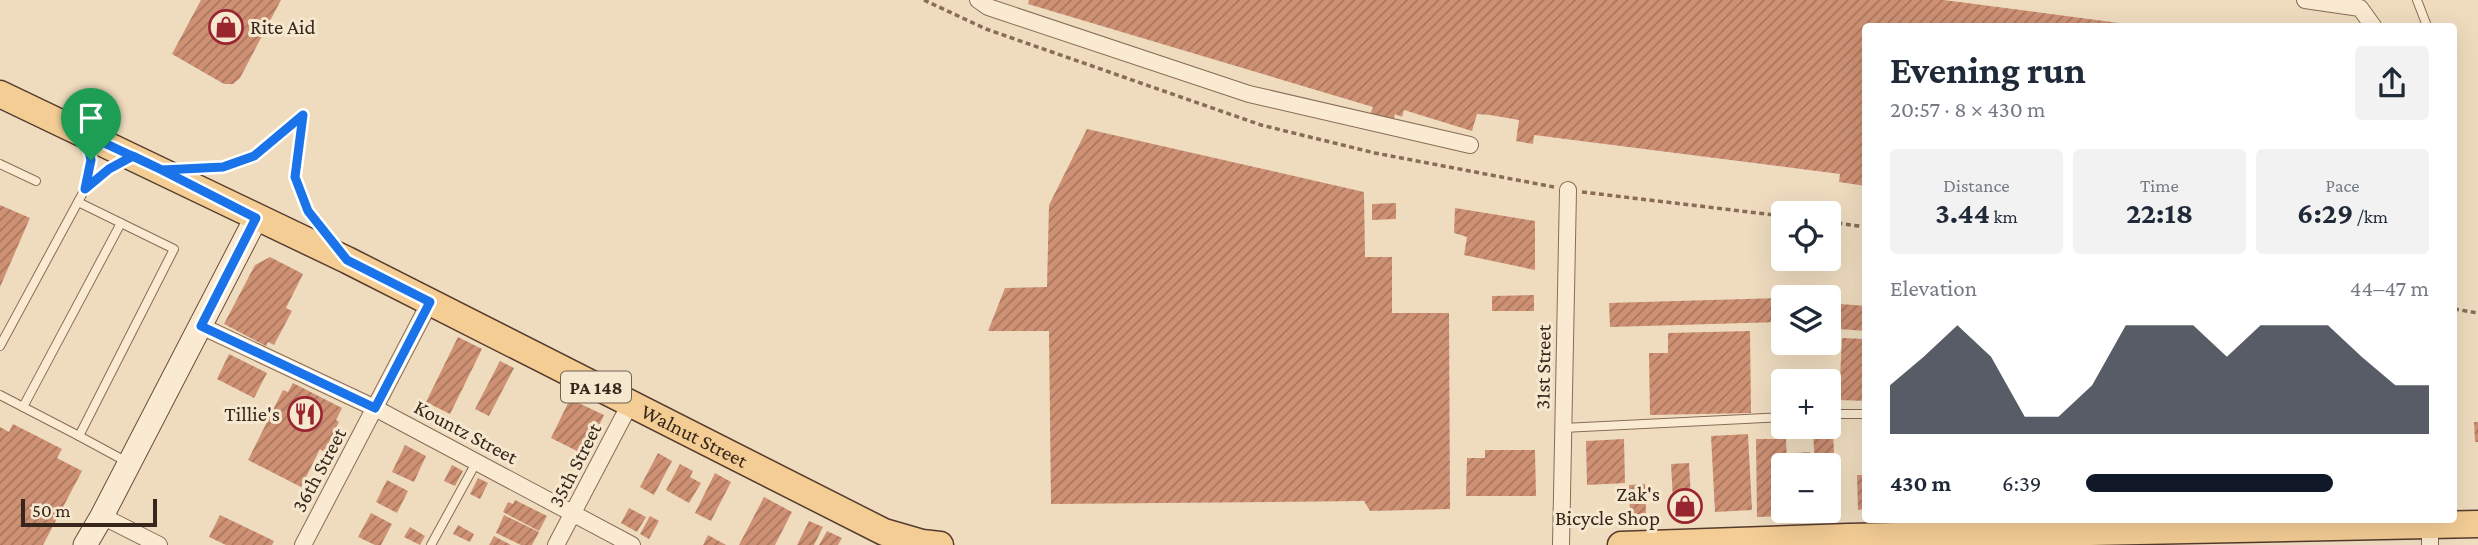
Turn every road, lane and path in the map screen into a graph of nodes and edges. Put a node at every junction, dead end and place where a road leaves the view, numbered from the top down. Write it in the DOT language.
graph roads {
  1 [pos="978,0"];
  2 [pos="2305,0"];
  3 [pos="2417,0"];
  4 [pos="2371,23"];
  5 [pos="2426,23"];
  6 [pos="0,94"];
  7 [pos="85,134"];
  8 [pos="1470,145"];
  9 [pos="133,156"];
  10 [pos="0,164"];
  11 [pos="162,170"];
  12 [pos="36,181"];
  13 [pos="85,189"];
  14 [pos="1568,190"];
  15 [pos="78,202"];
  16 [pos="256,218"];
  17 [pos="121,223"];
  18 [pos="1841,224"];
  19 [pos="1862,226"];
  20 [pos="347,260"];
  21 [pos="430,302"];
  22 [pos="2457,310"];
  23 [pos="2478,313"];
  24 [pos="201,326"];
  25 [pos="0,346"];
  26 [pos="0,395"];
  27 [pos="630,404"];
  28 [pos="23,407"];
  29 [pos="375,408"];
  30 [pos="1841,414"];
  31 [pos="1862,415"];
  32 [pos="1771,418"];
  33 [pos="1563,428"];
  34 [pos="79,436"];
  35 [pos="477,461"];
  36 [pos="130,463"];
  37 [pos="574,512"];
  38 [pos="103,516"];
  39 [pos="2309,524"];
  40 [pos="2478,524"];
  41 [pos="2430,530"];
  42 [pos="2138,538"];
  43 [pos="884,539"];
  44 [pos="1848,541"];
  45 [pos="85,545"];
  46 [pos="159,545"];
  47 [pos="303,545"];
  48 [pos="431,545"];
  49 [pos="556,545"];
  50 [pos="632,545"];
  51 [pos="940,545"];
  52 [pos="1561,545"];
  53 [pos="1621,545"];
  1 -- 8 [label="street"];
  2 -- 4 [label="street"];
  3 -- 5 [label="lane"];
  6 -- 7 [label="main road, Walnut Street / PA 148"];
  7 -- 9 [label="main road, Walnut Street / PA 148"];
  7 -- 13 [label="lane"];
  9 -- 11 [label="main road, Walnut Street / PA 148"];
  9 -- 13 [label="lane"];
  10 -- 12 [label="lane"];
  11 -- 16 [label="main road, Walnut Street / PA 148"];
  11 -- 20 [label="lane"];
  13 -- 15 [label="lane"];
  14 -- 33 [label="street, 31st Street"];
  15 -- 17 [label="lane"];
  15 -- 25 [label="lane"];
  16 -- 20 [label="main road, Walnut Street / PA 148"];
  16 -- 24 [label="main road"];
  17 -- 28 [label="lane"];
  17 -- 34 [label="lane"];
  18 -- 19 [label="path"];
  20 -- 21 [label="main road, Walnut Street / PA 148"];
  21 -- 27 [label="main road, Walnut Street / PA 148"];
  21 -- 29 [label="street, 36th Street"];
  22 -- 23 [label="path"];
  24 -- 29 [label="street, Kountz Street"];
  24 -- 36 [label="main road"];
  26 -- 28 [label="lane"];
  27 -- 37 [label="street, 35th Street"];
  27 -- 43 [label="main road, Walnut Street / PA 148"];
  28 -- 34 [label="lane"];
  29 -- 35 [label="street, Kountz Street"];
  29 -- 47 [label="street, 36th Street"];
  30 -- 31 [label="lane"];
  32 -- 33 [label="lane"];
  33 -- 52 [label="street, 31st Street"];
  34 -- 36 [label="lane"];
  35 -- 37 [label="street, Kountz Street"];
  35 -- 48 [label="lane"];
  36 -- 38 [label="main road"];
  37 -- 49 [label="street, 35th Street"];
  37 -- 50 [label="street, Kountz Street"];
  38 -- 45 [label="main road"];
  38 -- 46 [label="street"];
  39 -- 41 [label="main road"];
  39 -- 42 [label="main road"];
  40 -- 41 [label="main road"];
  42 -- 44 [label="main road"];
  43 -- 51 [label="main road, Walnut Street / PA 148"];
  44 -- 53 [label="main road"];
}
